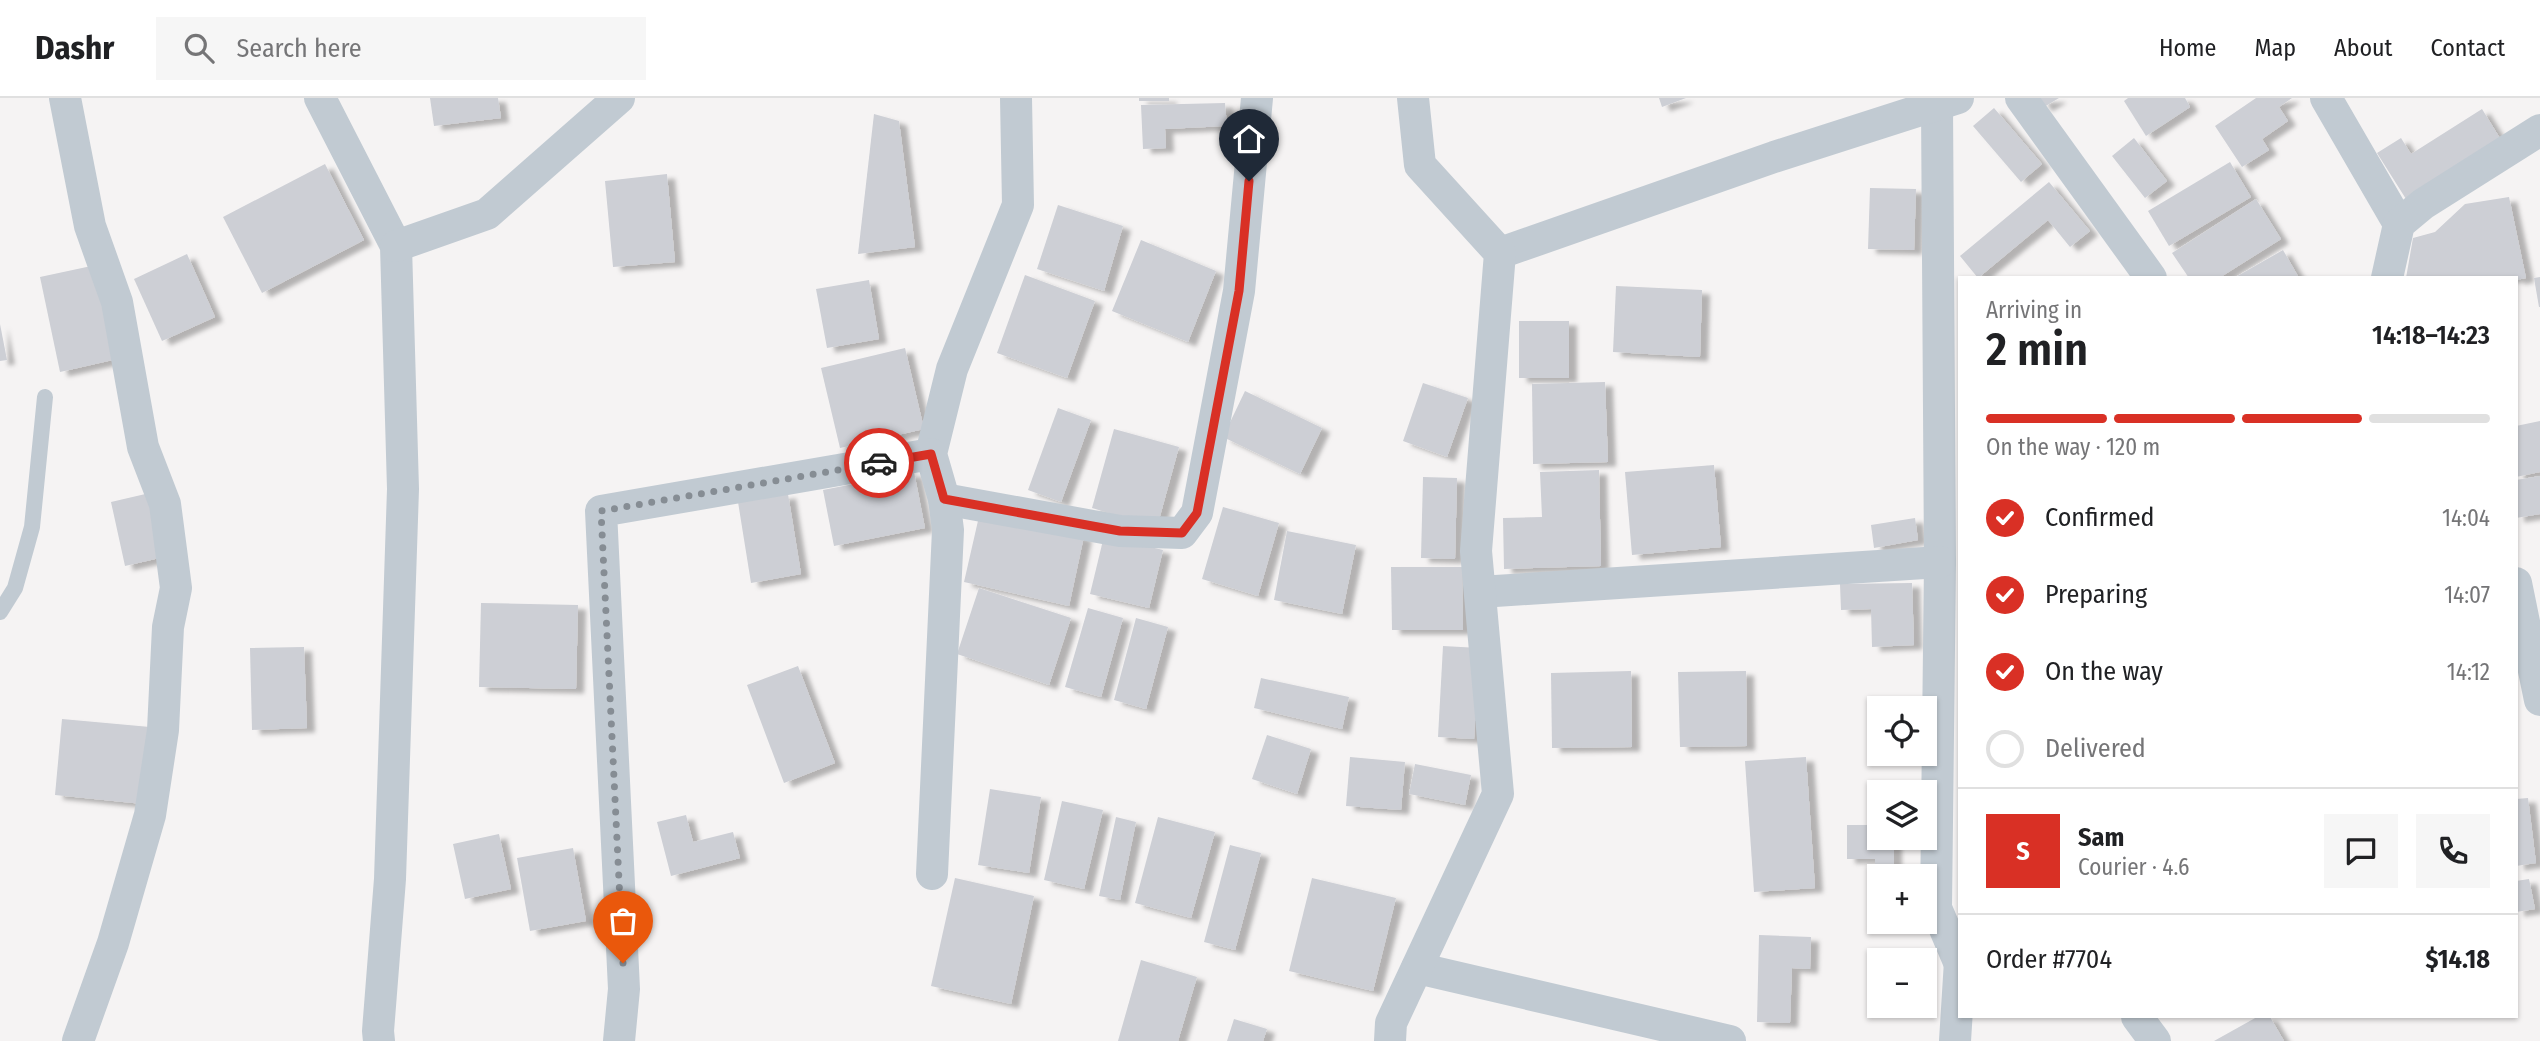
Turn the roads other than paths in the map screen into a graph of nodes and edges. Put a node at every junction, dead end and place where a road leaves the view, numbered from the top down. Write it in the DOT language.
graph roads {
  1 [pos="65,98"];
  2 [pos="320,98"];
  3 [pos="619,98"];
  4 [pos="1016,98"];
  5 [pos="1257,98"];
  6 [pos="1413,98"];
  7 [pos="2021,98"];
  8 [pos="2326,98"];
  9 [pos="1947,102"];
  10 [pos="2540,130"];
  11 [pos="2399,224"];
  12 [pos="396,246"];
  13 [pos="1500,253"];
  14 [pos="2150,276"];
  15 [pos="2387,276"];
  16 [pos="45,397"];
  17 [pos="931,454"];
  18 [pos="944,499"];
  19 [pos="1940,562"];
  20 [pos="1480,593"];
  21 [pos="2518,593"];
  22 [pos="0,612"];
  23 [pos="2540,700"];
  24 [pos="932,874"];
  25 [pos="1958,958"];
  26 [pos="1417,968"];
  27 [pos="1958,994"];
  28 [pos="2138,1018"];
  29 [pos="78,1041"];
  30 [pos="379,1041"];
  31 [pos="619,1041"];
  32 [pos="1390,1041"];
  33 [pos="1730,1041"];
  34 [pos="1955,1041"];
  35 [pos="2155,1041"];
  1 -- 29 [label="street"];
  2 -- 12 [label="street"];
  3 -- 12 [label="street"];
  4 -- 17 [label="street"];
  5 -- 18 [label="street"];
  6 -- 13 [label="street"];
  7 -- 14 [label="street"];
  8 -- 11 [label="street"];
  9 -- 13 [label="street"];
  9 -- 19 [label="street"];
  10 -- 11 [label="street"];
  11 -- 15 [label="street"];
  12 -- 30 [label="street"];
  13 -- 20 [label="street"];
  16 -- 22 [label="lane"];
  17 -- 18 [label="street"];
  17 -- 31 [label="street"];
  18 -- 24 [label="street"];
  19 -- 20 [label="street"];
  19 -- 25 [label="street"];
  20 -- 26 [label="street"];
  21 -- 23 [label="street"];
  26 -- 32 [label="street"];
  26 -- 33 [label="street"];
  27 -- 34 [label="street"];
  28 -- 35 [label="street"];
}
